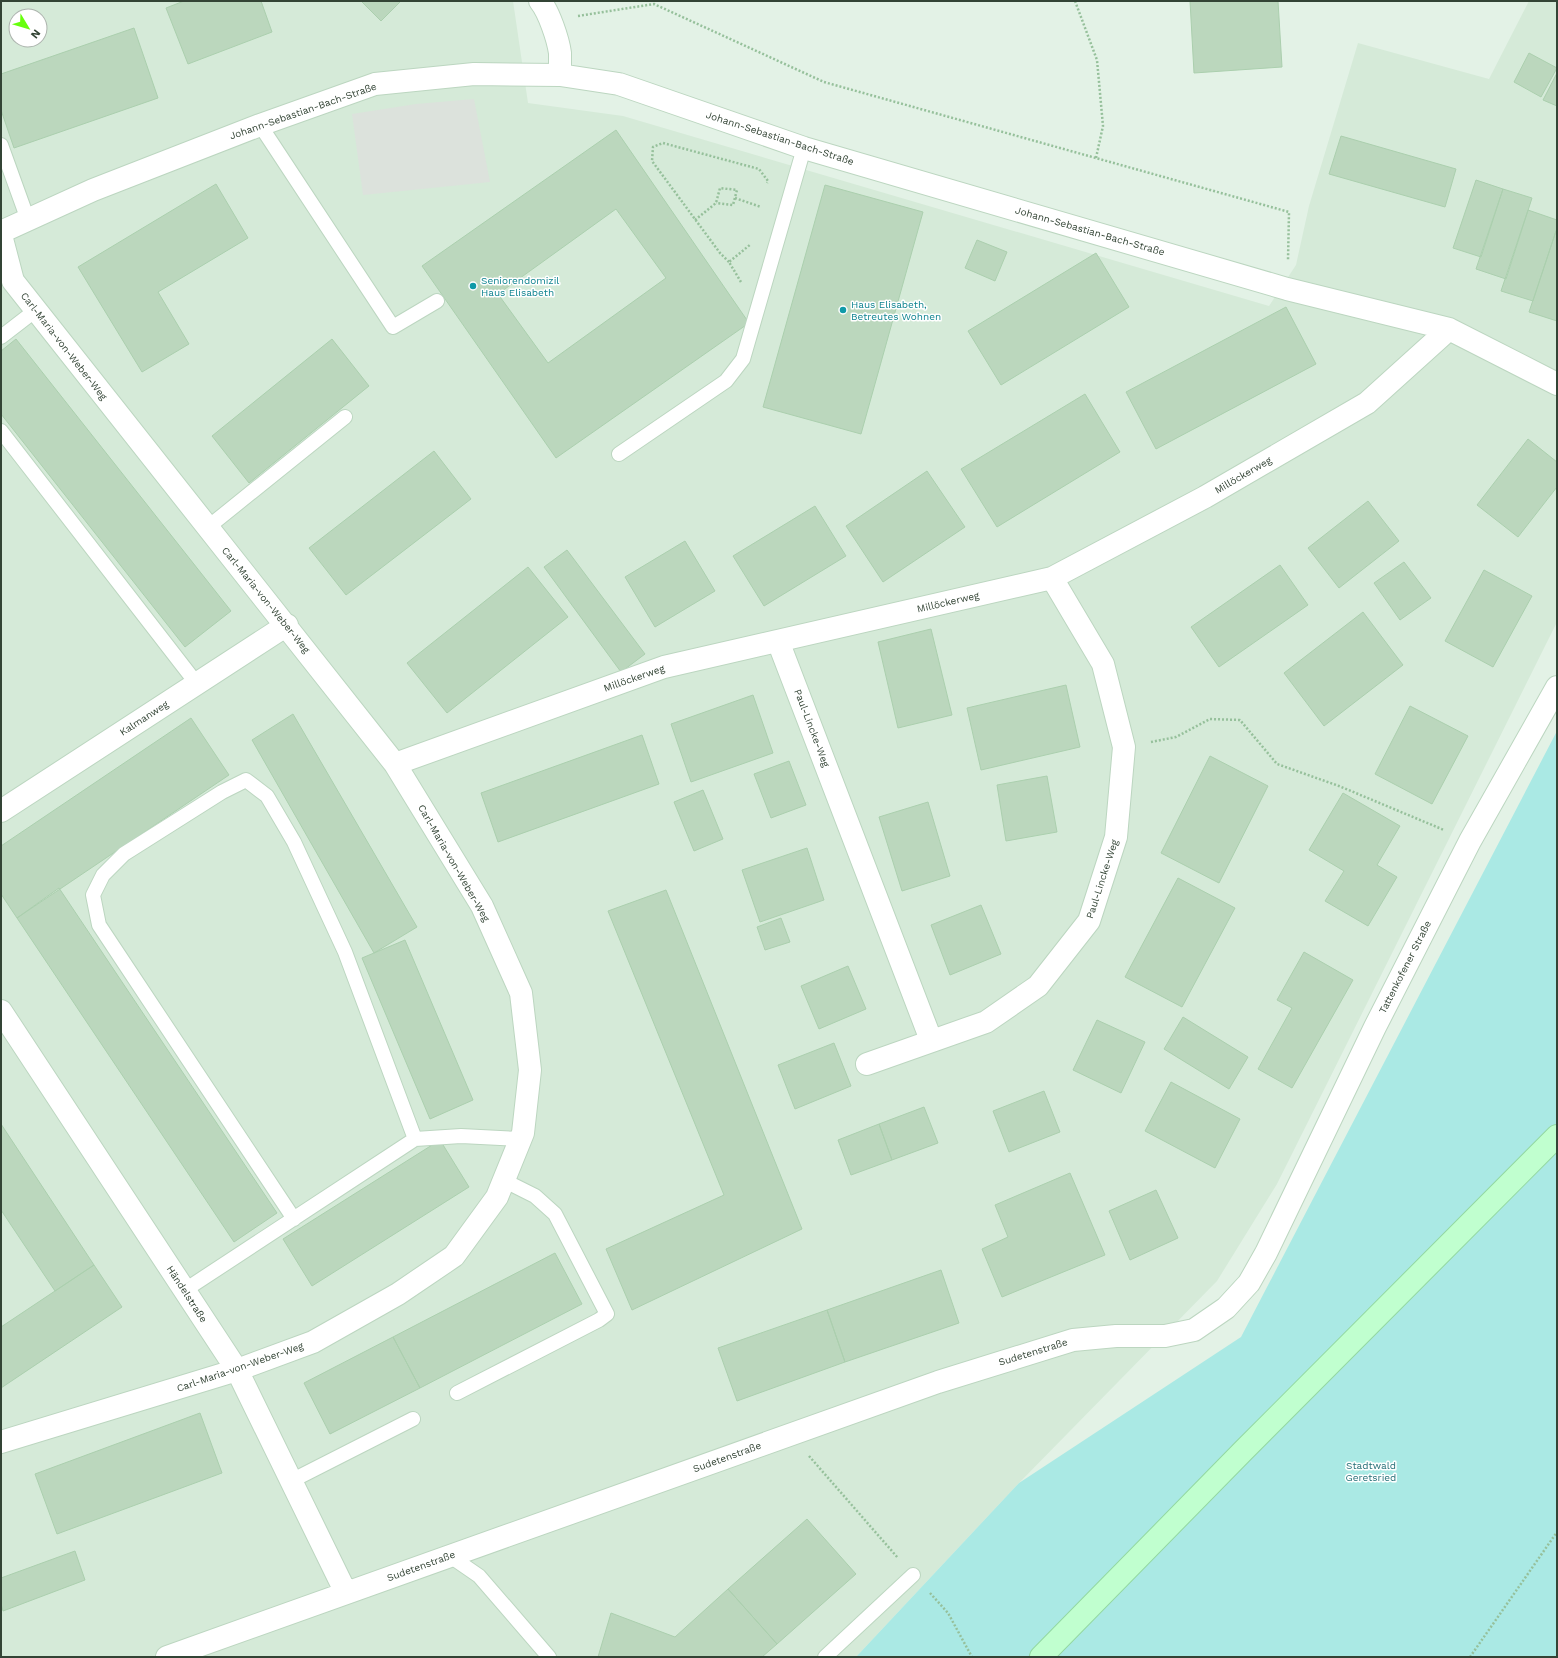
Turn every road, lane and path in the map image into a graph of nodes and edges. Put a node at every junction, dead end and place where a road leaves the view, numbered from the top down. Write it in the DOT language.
graph roads {
  1 [pos="1075,1"];
  2 [pos="544,10"];
  3 [pos="560,75"];
  4 [pos="260,124"];
  5 [pos="1,145"];
  6 [pos="804,148"];
  7 [pos="1096,158"];
  8 [pos="766,187"];
  9 [pos="735,198"];
  10 [pos="762,200"];
  11 [pos="716,203"];
  12 [pos="761,207"];
  13 [pos="759,214"];
  14 [pos="28,220"];
  15 [pos="696,220"];
  16 [pos="1,232"];
  17 [pos="1,235"];
  18 [pos="752,237"];
  19 [pos="730,262"];
  20 [pos="763,289"];
  21 [pos="1287,289"];
  22 [pos="437,301"];
  23 [pos="36,310"];
  24 [pos="1449,329"];
  25 [pos="1,337"];
  26 [pos="1557,384"];
  27 [pos="345,417"];
  28 [pos="1,431"];
  29 [pos="619,454"];
  30 [pos="207,528"];
  31 [pos="1052,578"];
  32 [pos="287,625"];
  33 [pos="778,641"];
  34 [pos="196,684"];
  35 [pos="1557,687"];
  36 [pos="1124,747"];
  37 [pos="395,764"];
  38 [pos="1,812"];
  39 [pos="1470,841"];
  40 [pos="1,1011"];
  41 [pos="931,1040"];
  42 [pos="867,1064"];
  43 [pos="1557,1136"];
  44 [pos="415,1139"];
  45 [pos="520,1139"];
  46 [pos="503,1180"];
  47 [pos="294,1219"];
  48 [pos="1266,1253"];
  49 [pos="185,1290"];
  50 [pos="238,1370"];
  51 [pos="457,1393"];
  52 [pos="414,1419"];
  53 [pos="790,1435"];
  54 [pos="1,1442"];
  55 [pos="291,1480"];
  56 [pos="1557,1532"];
  57 [pos="450,1556"];
  58 [pos="913,1575"];
  59 [pos="346,1593"];
  60 [pos="167,1657"];
  61 [pos="549,1657"];
  62 [pos="825,1657"];
  63 [pos="972,1657"];
  64 [pos="1041,1657"];
  65 [pos="1470,1657"];
  1 -- 7 [label="path"];
  2 -- 3 [label="street"];
  2 -- 7 [label="path"];
  3 -- 4 [label="street, Johann-Sebastian-Bach-Straße"];
  3 -- 6 [label="street, Johann-Sebastian-Bach-Straße"];
  4 -- 14 [label="street, Johann-Sebastian-Bach-Straße"];
  4 -- 22 [label="lane"];
  5 -- 14 [label="lane"];
  6 -- 20 [label="lane"];
  6 -- 21 [label="street, Johann-Sebastian-Bach-Straße"];
  7 -- 21 [label="path"];
  8 -- 15 [label="path"];
  9 -- 11 [label="path"];
  9 -- 11 [label="path"];
  9 -- 12 [label="path"];
  10 -- 12 [label="path"];
  11 -- 15 [label="path"];
  12 -- 13 [label="path"];
  14 -- 16 [label="street, Johann-Sebastian-Bach-Straße"];
  15 -- 19 [label="path"];
  17 -- 23 [label="street, Carl-Maria-von-Weber-Weg"];
  18 -- 19 [label="path"];
  19 -- 20 [label="path"];
  20 -- 29 [label="lane"];
  21 -- 24 [label="street, Johann-Sebastian-Bach-Straße"];
  23 -- 25 [label="lane"];
  23 -- 30 [label="street, Carl-Maria-von-Weber-Weg"];
  24 -- 26 [label="street, Johann-Sebastian-Bach-Straße"];
  24 -- 31 [label="street, Millöckerweg"];
  27 -- 30 [label="lane"];
  28 -- 34 [label="lane"];
  30 -- 32 [label="street, Carl-Maria-von-Weber-Weg"];
  31 -- 33 [label="street, Millöckerweg"];
  31 -- 36 [label="street, Paul-Lincke-Weg"];
  32 -- 34 [label="street, Kalmanweg"];
  32 -- 37 [label="street, Carl-Maria-von-Weber-Weg"];
  33 -- 37 [label="street, Millöckerweg"];
  33 -- 41 [label="street, Paul-Lincke-Weg"];
  34 -- 38 [label="street, Kalmanweg"];
  35 -- 39 [label="street, Tattenkofener Straße"];
  36 -- 39 [label="path"];
  36 -- 41 [label="street, Paul-Lincke-Weg"];
  37 -- 45 [label="street, Carl-Maria-von-Weber-Weg"];
  39 -- 48 [label="street, Tattenkofener Straße"];
  40 -- 49 [label="street, Händelstraße"];
  41 -- 42 [label="street, Paul-Lincke-Weg"];
  43 -- 64 [label="main road"];
  44 -- 45 [label="lane"];
  44 -- 47 [label="lane"];
  44 -- 47 [label="lane"];
  45 -- 46 [label="street, Carl-Maria-von-Weber-Weg"];
  46 -- 50 [label="street, Carl-Maria-von-Weber-Weg"];
  46 -- 51 [label="lane"];
  47 -- 49 [label="lane"];
  48 -- 53 [label="street, Sudetenstraße"];
  49 -- 50 [label="street, Händelstraße"];
  50 -- 54 [label="street, Carl-Maria-von-Weber-Weg"];
  50 -- 55 [label="street, Händelstraße"];
  52 -- 55 [label="lane"];
  53 -- 57 [label="street, Sudetenstraße"];
  53 -- 58 [label="path"];
  55 -- 59 [label="street, Händelstraße"];
  56 -- 65 [label="path"];
  57 -- 59 [label="street, Sudetenstraße"];
  57 -- 61 [label="lane"];
  58 -- 62 [label="lane"];
  58 -- 63 [label="path"];
  59 -- 60 [label="street, Sudetenstraße"];
}
